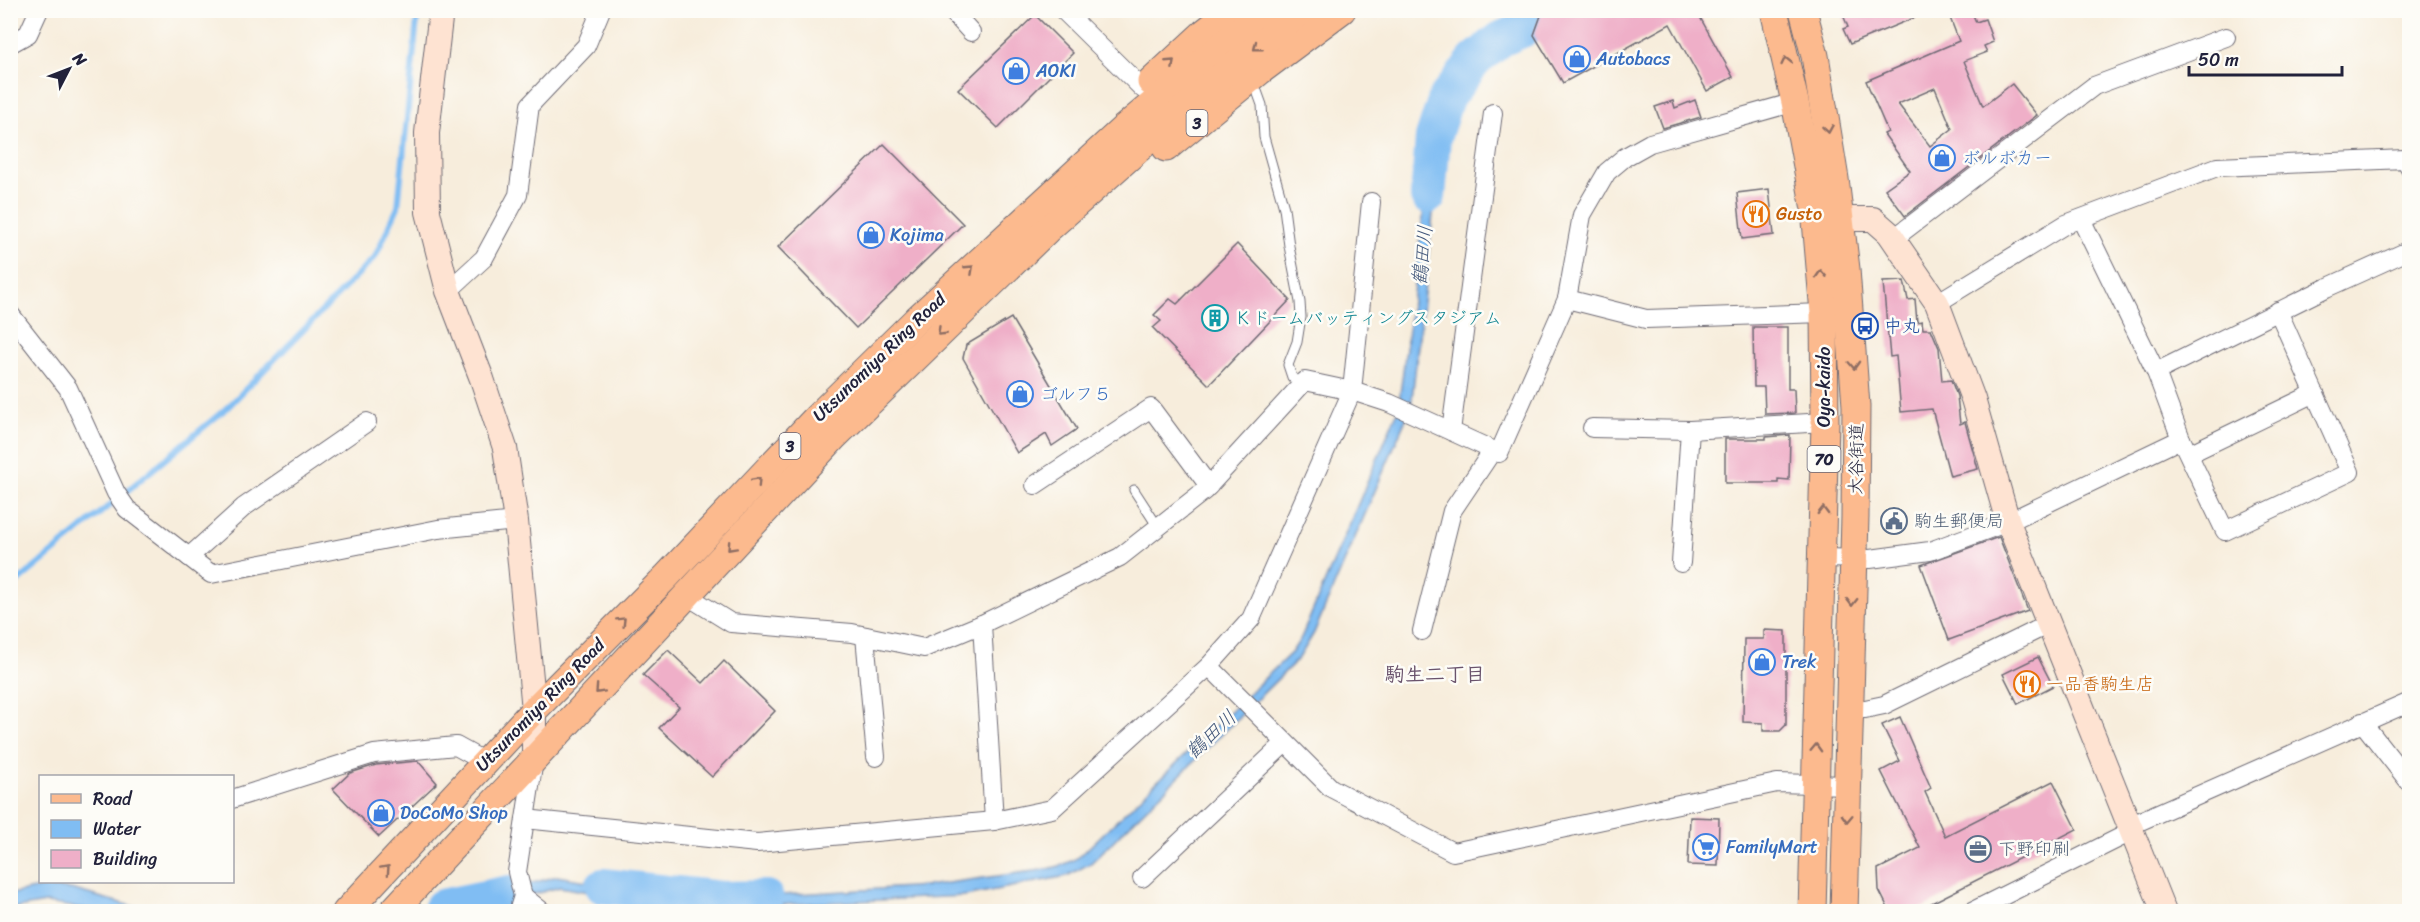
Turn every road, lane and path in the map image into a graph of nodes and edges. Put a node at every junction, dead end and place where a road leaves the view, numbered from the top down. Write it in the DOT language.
graph roads {
  1 [pos="39,10"];
  2 [pos="441,10"];
  3 [pos="601,10"];
  4 [pos="951,10"];
  5 [pos="1063,10"];
  6 [pos="1233,10"];
  7 [pos="1263,10"];
  8 [pos="1303,10"];
  9 [pos="1342,10"];
  10 [pos="1774,10"];
  11 [pos="1803,10"];
  12 [pos="971,32"];
  13 [pos="2226,38"];
  14 [pos="10,44"];
  15 [pos="1252,77"];
  16 [pos="1143,89"];
  17 [pos="1796,102"];
  18 [pos="1493,113"];
  19 [pos="2409,168"];
  20 [pos="1371,202"];
  21 [pos="1840,219"];
  22 [pos="2081,219"];
  23 [pos="1039,221"];
  24 [pos="1893,239"];
  25 [pos="2409,250"];
  26 [pos="448,291"];
  27 [pos="1567,299"];
  28 [pos="1937,303"];
  29 [pos="2278,311"];
  30 [pos="1824,313"];
  31 [pos="10,314"];
  32 [pos="2156,372"];
  33 [pos="1301,386"];
  34 [pos="1352,391"];
  35 [pos="2315,393"];
  36 [pos="367,422"];
  37 [pos="1825,422"];
  38 [pos="1592,428"];
  39 [pos="1690,430"];
  40 [pos="1451,431"];
  41 [pos="2185,446"];
  42 [pos="1493,450"];
  43 [pos="1035,485"];
  44 [pos="1209,486"];
  45 [pos="1134,490"];
  46 [pos="516,521"];
  47 [pos="2008,522"];
  48 [pos="1158,527"];
  49 [pos="189,557"];
  50 [pos="1821,558"];
  51 [pos="1854,559"];
  52 [pos="1681,563"];
  53 [pos="686,595"];
  54 [pos="982,624"];
  55 [pos="2049,624"];
  56 [pos="1422,631"];
  57 [pos="865,636"];
  58 [pos="1209,666"];
  59 [pos="2409,702"];
  60 [pos="1850,709"];
  61 [pos="534,710"];
  62 [pos="2362,722"];
  63 [pos="1285,743"];
  64 [pos="876,757"];
  65 [pos="534,760"];
  66 [pos="485,762"];
  67 [pos="2409,783"];
  68 [pos="1815,784"];
  69 [pos="1847,785"];
  70 [pos="234,798"];
  71 [pos="525,819"];
  72 [pos="994,821"];
  73 [pos="2130,829"];
  74 [pos="1142,878"];
  75 [pos="521,904"];
  76 [pos="346,912"];
  77 [pos="392,912"];
  78 [pos="543,912"];
  79 [pos="1812,912"];
  80 [pos="1844,912"];
  81 [pos="1971,912"];
  82 [pos="2164,912"];
  1 -- 14 [label="street"];
  2 -- 26 [label="street"];
  3 -- 26 [label="street"];
  4 -- 12 [label="street"];
  5 -- 16 [label="street"];
  16 -- 6 [label="main road, 3, one-way"];
  7 -- 23 [label="main road, Utsunomiya Ring Road / 3"];
  8 -- 23 [label="main road, Utsunomiya Ring Road / 3, one-way"];
  9 -- 15 [label="main road, 3"];
  17 -- 10 [label="main road, Oya-kaido / 70, one-way"];
  11 -- 21 [label="main road, 大谷街道 / 70, one-way"];
  13 -- 24 [label="street"];
  15 -- 23 [label="main road, 3"];
  15 -- 33 [label="lane"];
  16 -- 23 [label="main road, 3"];
  17 -- 27 [label="street"];
  30 -- 17 [label="main road, Oya-kaido / 70, one-way"];
  18 -- 40 [label="street"];
  19 -- 22 [label="street"];
  20 -- 34 [label="street"];
  21 -- 24 [label="street"];
  21 -- 51 [label="main road, 大谷街道 / 70, one-way"];
  22 -- 28 [label="street"];
  22 -- 32 [label="street"];
  23 -- 53 [label="main road, Utsunomiya Ring Road / 3, one-way"];
  61 -- 23 [label="main road, Utsunomiya Ring Road / 3, one-way"];
  24 -- 28 [label="street"];
  25 -- 29 [label="street"];
  26 -- 46 [label="street"];
  27 -- 30 [label="street"];
  27 -- 42 [label="street"];
  28 -- 47 [label="street"];
  29 -- 32 [label="street"];
  29 -- 35 [label="street"];
  30 -- 37 [label="main road, Oya-kaido / 70"];
  31 -- 49 [label="street"];
  32 -- 41 [label="street"];
  33 -- 34 [label="street"];
  33 -- 44 [label="street"];
  34 -- 40 [label="street"];
  34 -- 58 [label="street"];
  35 -- 41 [label="street"];
  35 -- 41 [label="street"];
  36 -- 49 [label="street"];
  37 -- 39 [label="street"];
  50 -- 37 [label="main road, Oya-kaido / 70, one-way"];
  38 -- 39 [label="street"];
  39 -- 52 [label="street"];
  40 -- 42 [label="street"];
  41 -- 47 [label="street"];
  42 -- 56 [label="street"];
  43 -- 44 [label="street"];
  44 -- 48 [label="street"];
  45 -- 48 [label="lane"];
  46 -- 49 [label="street"];
  46 -- 61 [label="street"];
  47 -- 51 [label="street"];
  47 -- 55 [label="street"];
  48 -- 54 [label="street"];
  50 -- 51 [label="street"];
  68 -- 50 [label="main road, Oya-kaido / 70, one-way"];
  51 -- 60 [label="main road, 大谷街道 / 70, one-way"];
  53 -- 57 [label="street"];
  53 -- 65 [label="main road, Utsunomiya Ring Road / 3, one-way"];
  54 -- 57 [label="street"];
  54 -- 72 [label="street"];
  55 -- 60 [label="street"];
  55 -- 73 [label="street"];
  57 -- 64 [label="street"];
  58 -- 63 [label="street"];
  58 -- 72 [label="street"];
  59 -- 62 [label="street"];
  60 -- 69 [label="main road, 大谷街道 / 70"];
  61 -- 65 [label="street"];
  61 -- 66 [label="main road, Utsunomiya Ring Road / 3"];
  62 -- 67 [label="street"];
  62 -- 73 [label="street"];
  63 -- 68 [label="street"];
  63 -- 74 [label="street"];
  65 -- 71 [label="street"];
  65 -- 77 [label="main road, Utsunomiya Ring Road / 3"];
  66 -- 70 [label="street"];
  76 -- 66 [label="main road, Utsunomiya Ring Road / 3, one-way"];
  68 -- 69 [label="street"];
  68 -- 79 [label="main road, Oya-kaido / 70"];
  69 -- 80 [label="main road, 大谷街道 / 70, one-way"];
  71 -- 72 [label="street"];
  71 -- 75 [label="street"];
  73 -- 81 [label="street"];
  73 -- 82 [label="street"];
  75 -- 78 [label="street"];
}
